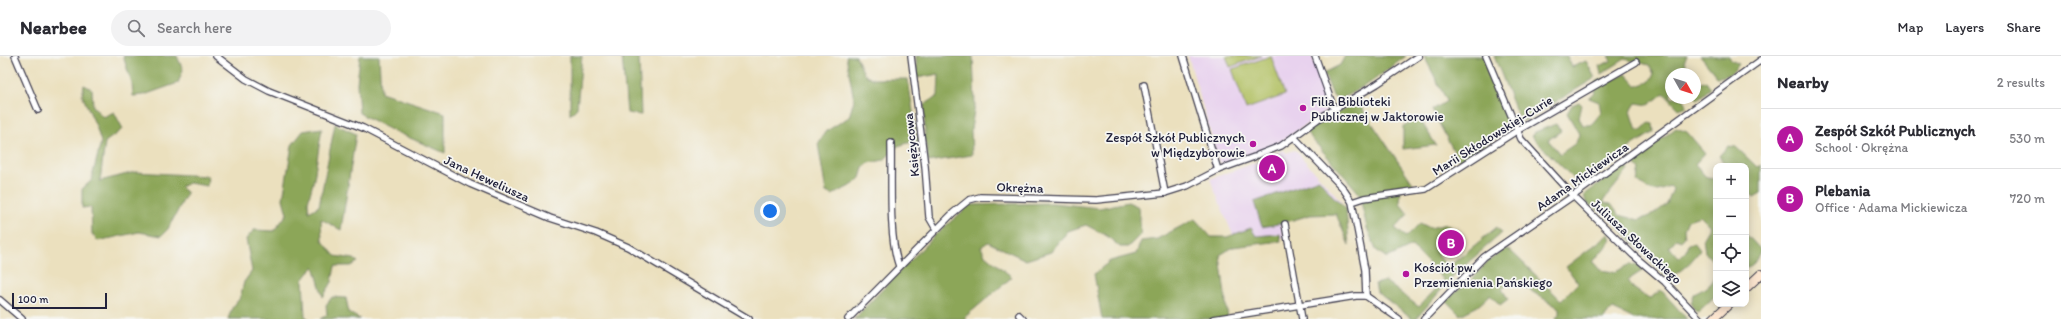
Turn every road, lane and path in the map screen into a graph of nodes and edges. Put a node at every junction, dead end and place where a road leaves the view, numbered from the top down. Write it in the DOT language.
graph roads {
  1 [pos="15,56"];
  2 [pos="216,56"];
  3 [pos="911,56"];
  4 [pos="1183,56"];
  5 [pos="1315,56"];
  6 [pos="1419,56"];
  7 [pos="1486,56"];
  8 [pos="1761,60"];
  9 [pos="1636,62"];
  10 [pos="1144,85"];
  11 [pos="1334,109"];
  12 [pos="38,110"];
  13 [pos="1518,130"];
  14 [pos="1294,136"];
  15 [pos="891,143"];
  16 [pos="1218,170"];
  17 [pos="1165,193"];
  18 [pos="1573,196"];
  19 [pos="1352,202"];
  20 [pos="1285,224"];
  21 [pos="936,229"];
  22 [pos="899,266"];
  23 [pos="1761,274"];
  24 [pos="1749,285"];
  25 [pos="1366,296"];
  26 [pos="0,300"];
  27 [pos="1300,305"];
  28 [pos="1726,307"];
  29 [pos="22,319"];
  30 [pos="749,319"];
  31 [pos="848,319"];
  32 [pos="1213,319"];
  33 [pos="1302,319"];
  34 [pos="1399,319"];
  35 [pos="1424,319"];
  36 [pos="1700,319"];
  37 [pos="1713,319"];
  1 -- 12 [label="street"];
  2 -- 30 [label="street, Jana Heweliusza"];
  3 -- 21 [label="street, Księżycowa"];
  4 -- 16 [label="street"];
  5 -- 11 [label="street"];
  6 -- 11 [label="street, Okrężna"];
  7 -- 13 [label="street, Juliusza Słowackiego"];
  8 -- 18 [label="street, Adama Mickiewicza"];
  9 -- 13 [label="street, Marii Skłodowskiej-Curie"];
  10 -- 17 [label="street"];
  11 -- 14 [label="street, Okrężna"];
  13 -- 18 [label="street, Juliusza Słowackiego"];
  13 -- 19 [label="street, Marii Skłodowskiej-Curie"];
  14 -- 16 [label="street, Okrężna"];
  14 -- 19 [label="street"];
  15 -- 22 [label="street"];
  16 -- 17 [label="street, Okrężna"];
  17 -- 21 [label="street, Okrężna"];
  18 -- 35 [label="street, Adama Mickiewicza"];
  18 -- 36 [label="street, Juliusza Słowackiego"];
  19 -- 25 [label="street"];
  20 -- 27 [label="street"];
  21 -- 22 [label="street, Okrężna"];
  22 -- 31 [label="street, Okrężna"];
  23 -- 24 [label="main road"];
  25 -- 27 [label="street"];
  25 -- 34 [label="street"];
  26 -- 29 [label="street"];
  27 -- 32 [label="street"];
  27 -- 33 [label="street"];
  28 -- 37 [label="main road"];
}
